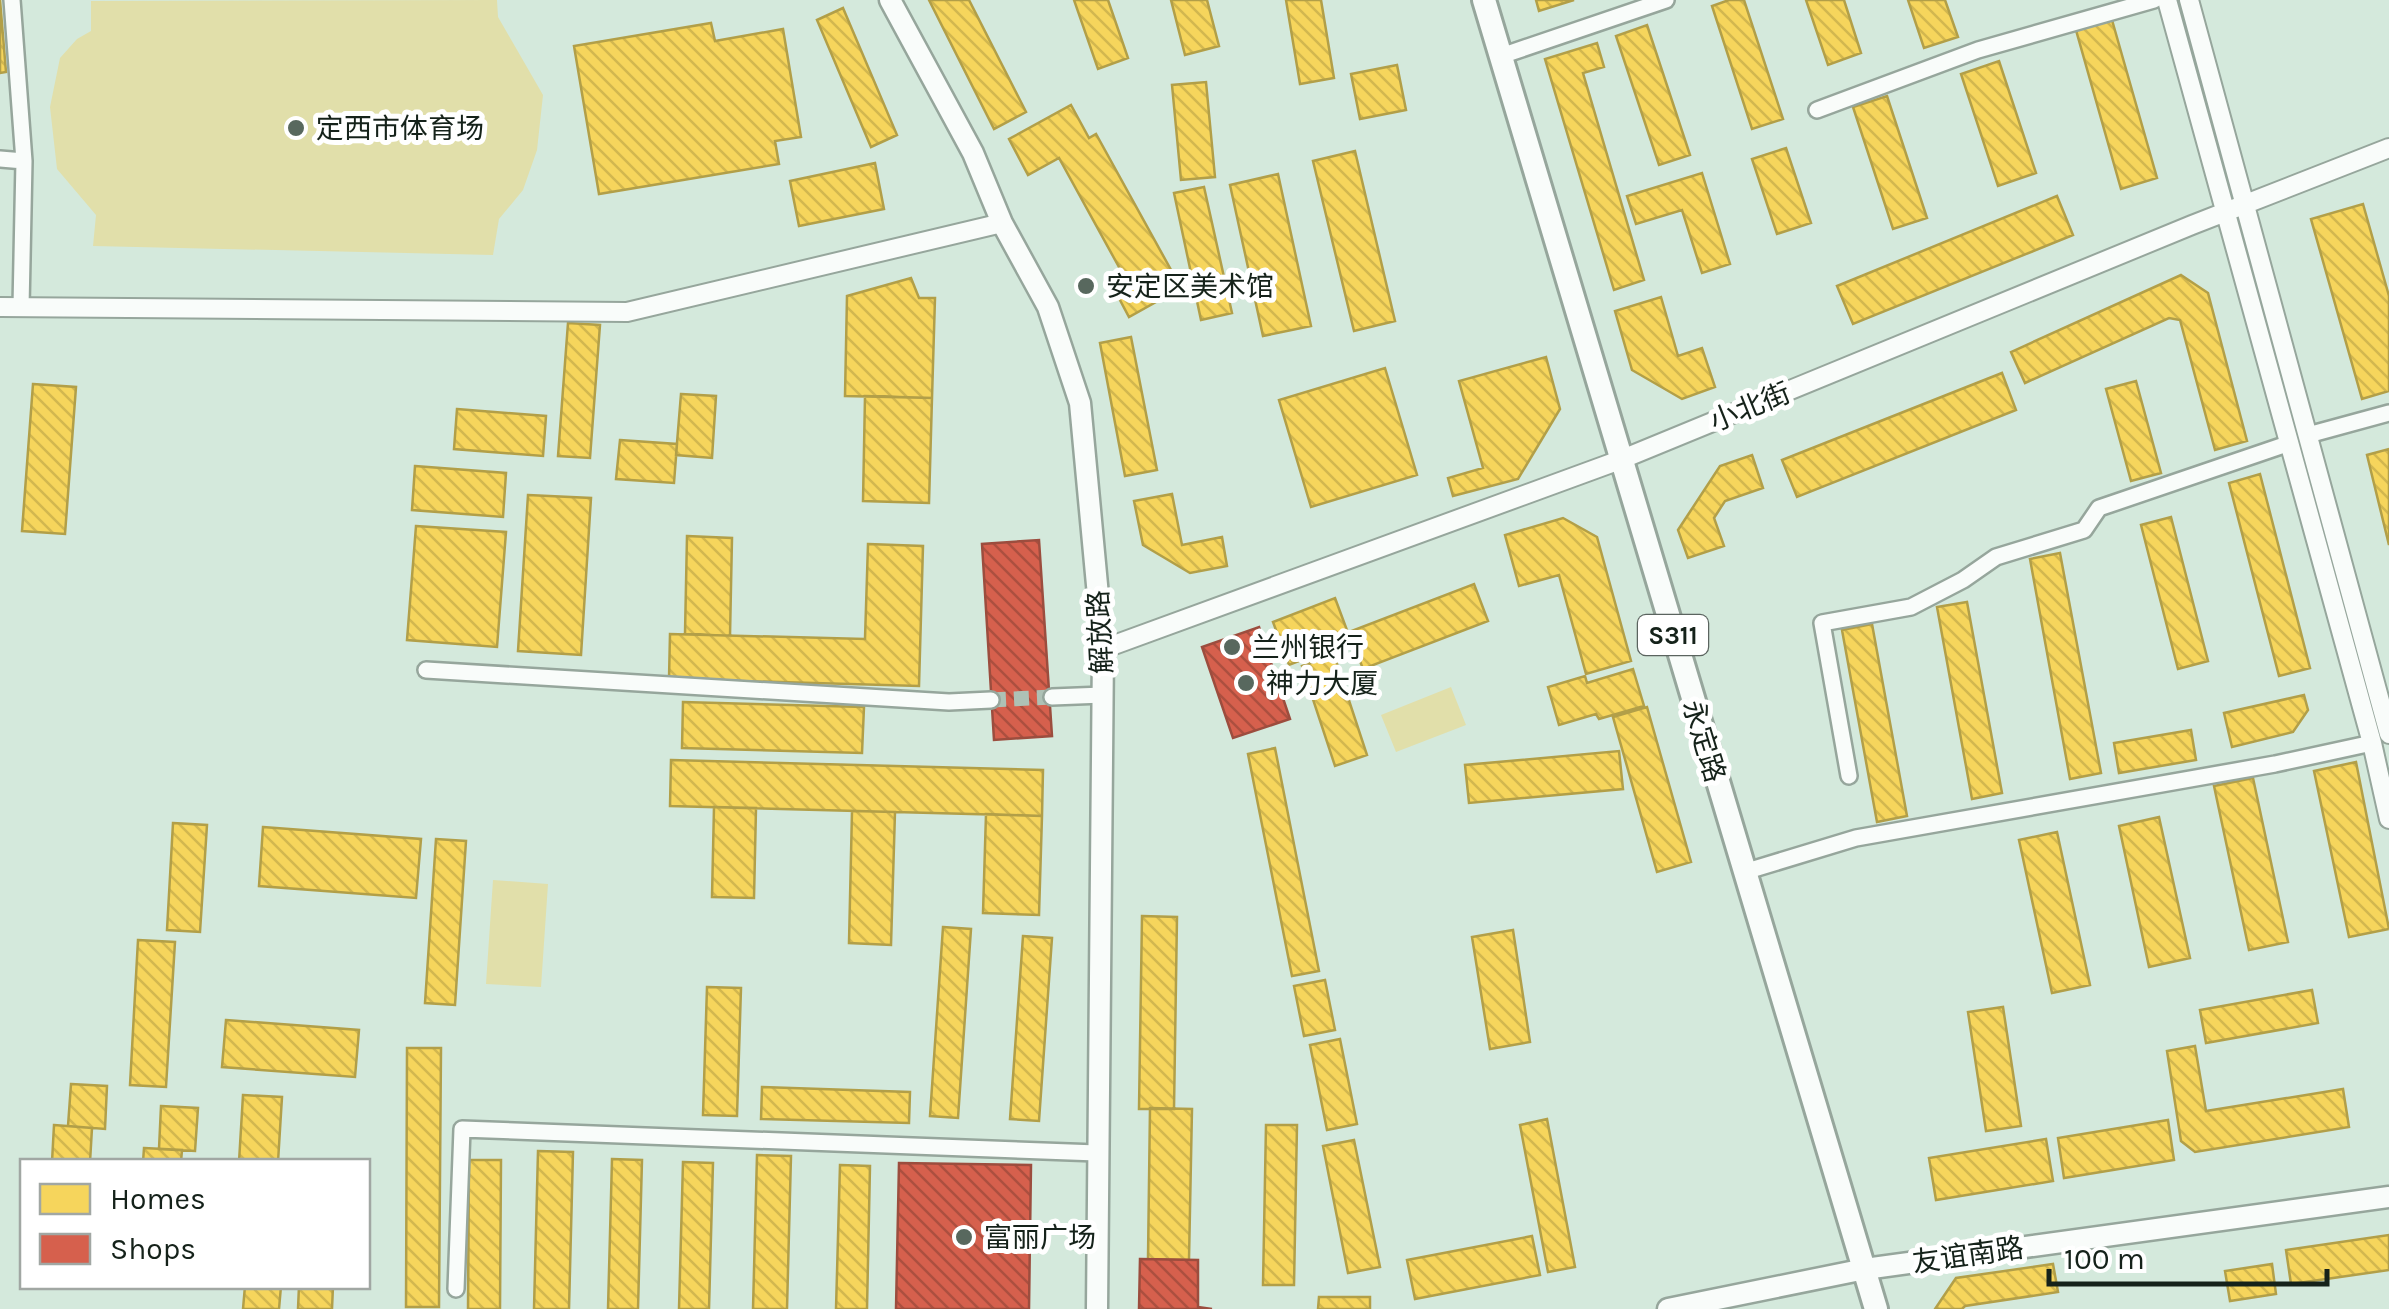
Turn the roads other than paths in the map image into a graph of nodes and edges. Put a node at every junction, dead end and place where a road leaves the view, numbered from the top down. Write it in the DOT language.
graph roads {
  1 [pos="12,0"];
  2 [pos="890,0"];
  3 [pos="1484,0"];
  4 [pos="1666,0"];
  5 [pos="2154,0"];
  6 [pos="2166,0"];
  7 [pos="2188,0"];
  8 [pos="1501,56"];
  9 [pos="1817,110"];
  10 [pos="2389,148"];
  11 [pos="0,159"];
  12 [pos="24,161"];
  13 [pos="2246,206"];
  14 [pos="2226,214"];
  15 [pos="1002,223"];
  16 [pos="0,307"];
  17 [pos="20,307"];
  18 [pos="2389,413"];
  19 [pos="2308,435"];
  20 [pos="2290,442"];
  21 [pos="1620,460"];
  22 [pos="1104,649"];
  23 [pos="426,670"];
  24 [pos="1103,694"];
  25 [pos="1052,697"];
  26 [pos="990,700"];
  27 [pos="2380,738"];
  28 [pos="1849,776"];
  29 [pos="2389,819"];
  30 [pos="1744,872"];
  31 [pos="1097,1153"];
  32 [pos="2389,1197"];
  33 [pos="1864,1270"];
  34 [pos="1097,1286"];
  35 [pos="456,1288"];
  36 [pos="1084,1309"];
  37 [pos="1097,1309"];
  38 [pos="1668,1309"];
  39 [pos="1876,1309"];
  1 -- 12 [label="street"];
  2 -- 15 [label="main road, 解放路"];
  3 -- 8 [label="main road, 永定路 / S311"];
  4 -- 8 [label="street"];
  5 -- 9 [label="street"];
  6 -- 14 [label="street"];
  7 -- 13 [label="street"];
  8 -- 21 [label="main road, 永定路 / S311"];
  10 -- 13 [label="street, 小北街"];
  11 -- 12 [label="street"];
  12 -- 17 [label="street"];
  13 -- 14 [label="street, 小北街"];
  13 -- 19 [label="street"];
  14 -- 20 [label="street"];
  14 -- 21 [label="street, 小北街"];
  15 -- 17 [label="street"];
  15 -- 22 [label="main road, 解放路"];
  16 -- 17 [label="street"];
  18 -- 19 [label="street"];
  19 -- 27 [label="street"];
  20 -- 27 [label="street"];
  20 -- 28 [label="street"];
  21 -- 22 [label="street, 小北街"];
  21 -- 30 [label="main road, 永定路 / S311"];
  22 -- 24 [label="main road, 解放路"];
  23 -- 26 [label="street"];
  24 -- 25 [label="street"];
  24 -- 31 [label="main road, 解放路"];
  27 -- 29 [label="street"];
  27 -- 30 [label="street"];
  30 -- 33 [label="main road, 永定路 / S311"];
  31 -- 34 [label="main road, 解放路"];
  31 -- 35 [label="street"];
  32 -- 33 [label="main road, 友谊南路"];
  33 -- 38 [label="main road, 友谊南路"];
  33 -- 39 [label="main road, 永定路 / S311"];
  34 -- 36 [label="main road"];
  34 -- 37 [label="main road, 解放路"];
}
